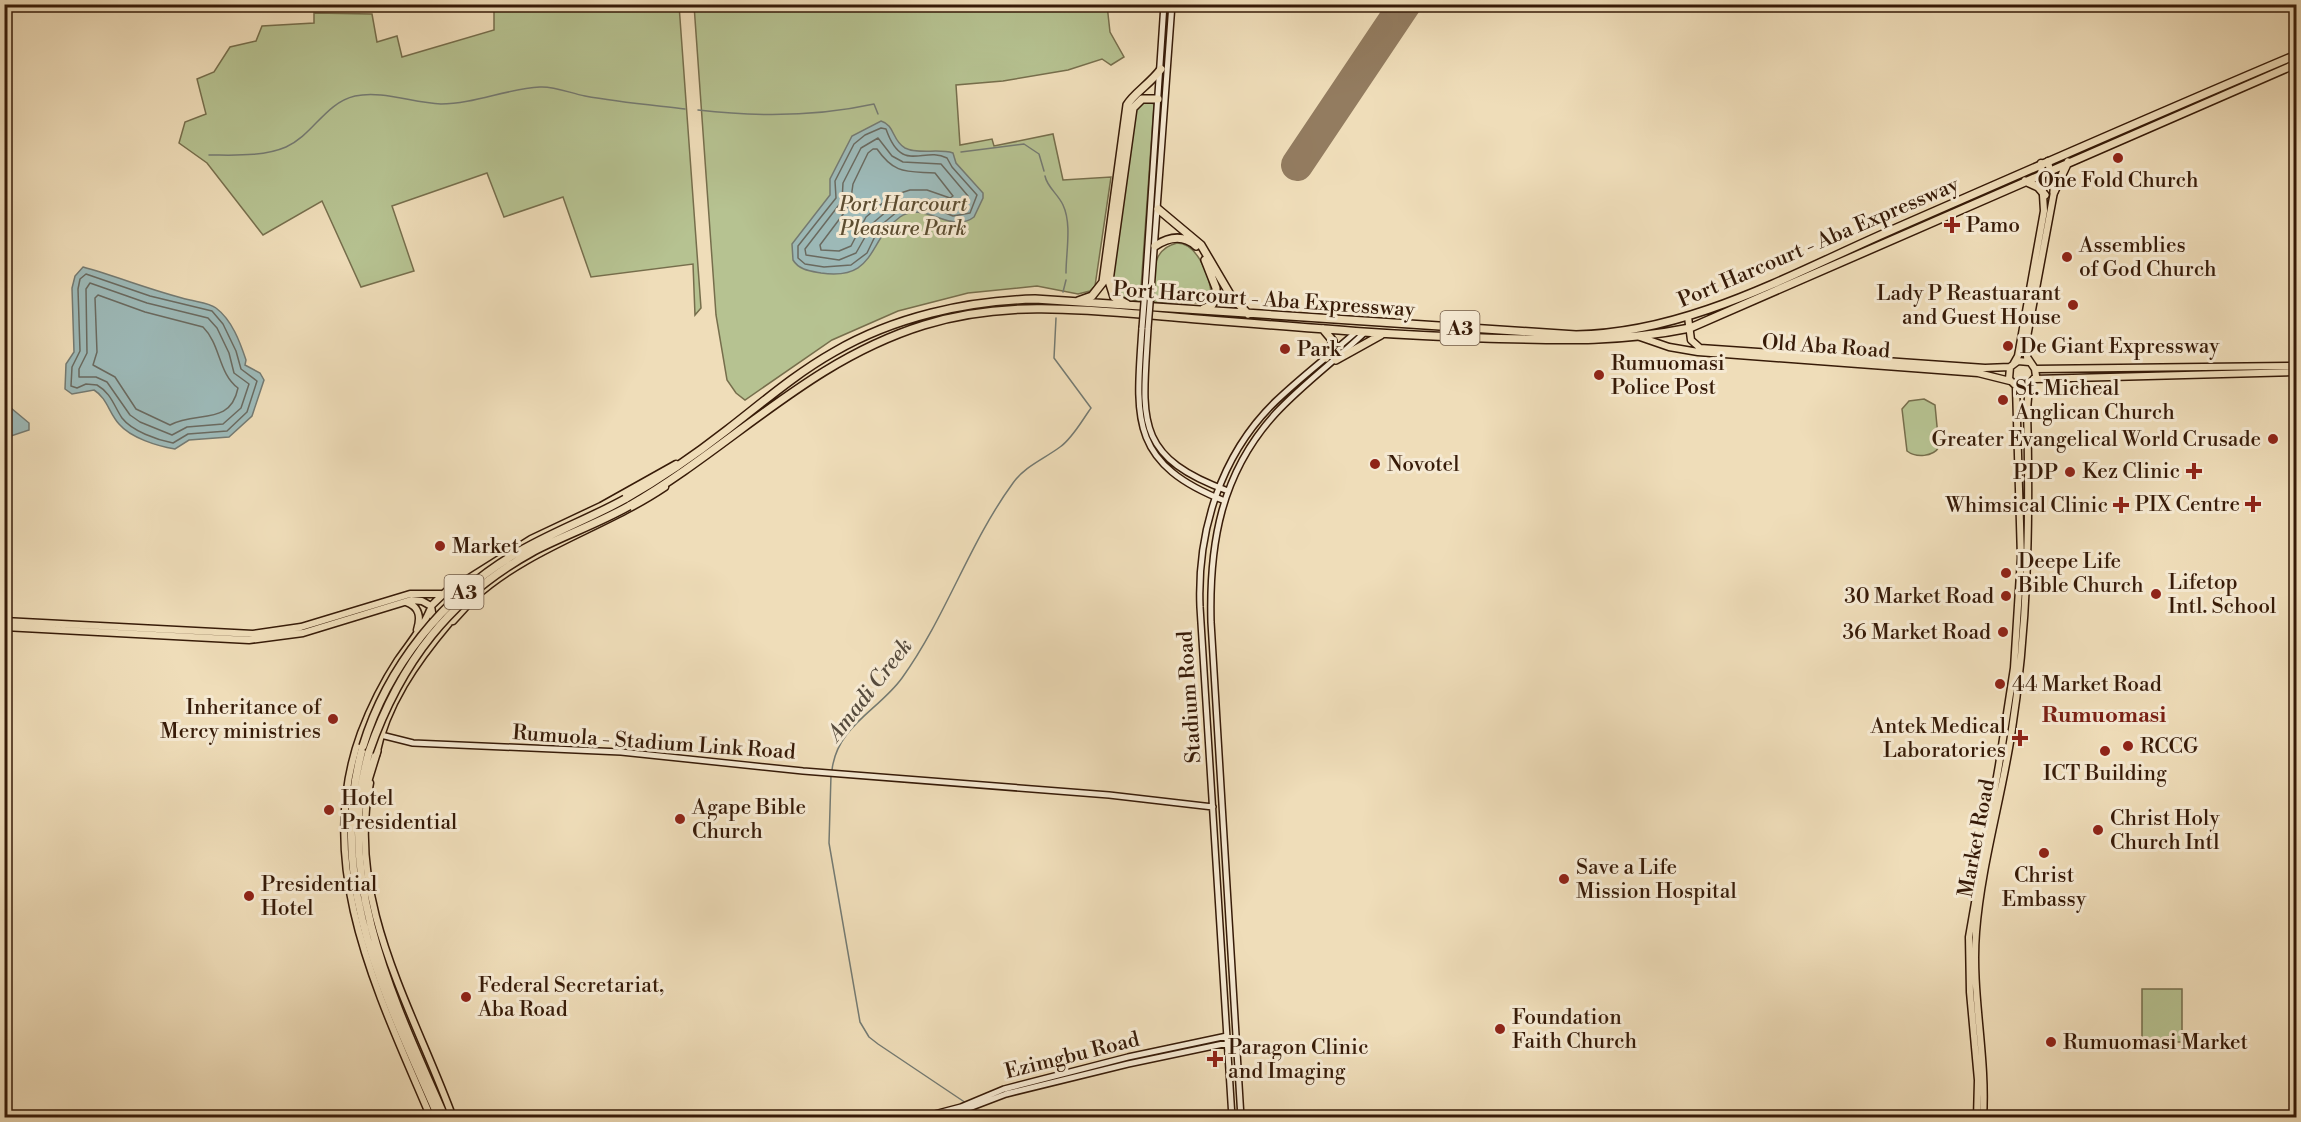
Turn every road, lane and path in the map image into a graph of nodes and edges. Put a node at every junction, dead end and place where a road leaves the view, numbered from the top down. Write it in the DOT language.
graph roads {
  1 [pos="1164,4"];
  2 [pos="1172,4"];
  3 [pos="2296,55"];
  4 [pos="2296,64"];
  5 [pos="1161,69"];
  6 [pos="1158,99"];
  7 [pos="2044,162"];
  8 [pos="2068,162"];
  9 [pos="2047,171"];
  10 [pos="2025,181"];
  11 [pos="2055,192"];
  12 [pos="2045,195"];
  13 [pos="1158,209"];
  14 [pos="1155,246"];
  15 [pos="1148,291"];
  16 [pos="1074,302"];
  17 [pos="1132,306"];
  18 [pos="1198,310"];
  19 [pos="1248,314"];
  20 [pos="1688,317"];
  21 [pos="1690,327"];
  22 [pos="1145,328"];
  23 [pos="1323,329"];
  24 [pos="1360,332"];
  25 [pos="1384,334"];
  26 [pos="1640,337"];
  27 [pos="1326,358"];
  28 [pos="1336,360"];
  29 [pos="2030,363"];
  30 [pos="2012,365"];
  31 [pos="2296,366"];
  32 [pos="2035,369"];
  33 [pos="2296,372"];
  34 [pos="2035,379"];
  35 [pos="2010,381"];
  36 [pos="2016,386"];
  37 [pos="2029,386"];
  38 [pos="682,461"];
  39 [pos="696,462"];
  40 [pos="1218,488"];
  41 [pos="1228,491"];
  42 [pos="1215,497"];
  43 [pos="1224,501"];
  44 [pos="627,502"];
  45 [pos="466,580"];
  46 [pos="441,594"];
  47 [pos="474,598"];
  48 [pos="406,602"];
  49 [pos="430,608"];
  50 [pos="4,621"];
  51 [pos="449,623"];
  52 [pos="4,627"];
  53 [pos="414,635"];
  54 [pos="381,735"];
  55 [pos="373,752"];
  56 [pos="346,803"];
  57 [pos="1213,807"];
  58 [pos="351,855"];
  59 [pos="1235,1035"];
  60 [pos="1226,1036"];
  61 [pos="1236,1042"];
  62 [pos="1226,1043"];
  63 [pos="980,1101"];
  64 [pos="963,1108"];
  65 [pos="431,1118"];
  66 [pos="438,1118"];
  67 [pos="445,1118"];
  68 [pos="453,1118"];
  69 [pos="919,1118"];
  70 [pos="943,1118"];
  71 [pos="1232,1118"];
  72 [pos="1241,1118"];
  73 [pos="1977,1118"];
  74 [pos="1983,1118"];
  1 -- 5 [label="main road"];
  2 -- 13 [label="main road"];
  3 -- 7 [label="highway, Port Harcourt - Aba Expressway / A3"];
  4 -- 8 [label="highway, Port Harcourt - Aba Expressway / A3"];
  5 -- 6 [label="main road"];
  5 -- 16 [label="highway"];
  6 -- 15 [label="main road"];
  6 -- 17 [label="highway"];
  7 -- 9 [label="main road"];
  7 -- 20 [label="highway, Port Harcourt - Aba Expressway / A3"];
  8 -- 9 [label="highway, Port Harcourt - Aba Expressway / A3"];
  8 -- 11 [label="highway"];
  9 -- 10 [label="highway, Port Harcourt - Aba Expressway / A3"];
  9 -- 11 [label="main road"];
  9 -- 12 [label="main road"];
  10 -- 12 [label="highway"];
  10 -- 21 [label="highway, Port Harcourt - Aba Expressway / A3"];
  11 -- 29 [label="main road"];
  12 -- 30 [label="main road"];
  13 -- 14 [label="main road"];
  13 -- 19 [label="highway"];
  14 -- 15 [label="main road"];
  14 -- 18 [label="highway"];
  15 -- 22 [label="main road, bridge"];
  16 -- 17 [label="highway, Port Harcourt - Aba Expressway / A3"];
  16 -- 38 [label="highway, Port Harcourt - Aba Expressway / A3"];
  17 -- 18 [label="highway, Port Harcourt - Aba Expressway / A3"];
  18 -- 19 [label="highway, Port Harcourt - Aba Expressway / A3"];
  19 -- 20 [label="highway, Port Harcourt - Aba Expressway / A3"];
  20 -- 21 [label="main road, Old Aba Road"];
  21 -- 26 [label="highway, Port Harcourt - Aba Expressway / A3"];
  21 -- 30 [label="main road, Old Aba Road"];
  22 -- 40 [label="main road"];
  22 -- 42 [label="main road"];
  23 -- 24 [label="highway, Port Harcourt - Aba Expressway / A3"];
  23 -- 27 [label="highway"];
  23 -- 39 [label="highway, Port Harcourt - Aba Expressway / A3"];
  24 -- 25 [label="highway, Port Harcourt - Aba Expressway / A3"];
  24 -- 27 [label="main road, Stadium Road"];
  24 -- 28 [label="main road, Stadium Road"];
  25 -- 26 [label="highway, Port Harcourt - Aba Expressway / A3"];
  25 -- 28 [label="highway"];
  26 -- 35 [label="main road, Old Aba Road"];
  27 -- 40 [label="main road, Stadium Road"];
  28 -- 41 [label="main road, Stadium Road"];
  29 -- 30 [label="main road"];
  29 -- 32 [label="main road"];
  30 -- 35 [label="main road"];
  31 -- 32 [label="main road"];
  32 -- 34 [label="main road"];
  33 -- 34 [label="main road"];
  34 -- 37 [label="main road"];
  35 -- 36 [label="main road"];
  36 -- 37 [label="main road"];
  36 -- 73 [label="main road, Market Road"];
  37 -- 74 [label="main road, Market Road"];
  38 -- 44 [label="highway, Port Harcourt - Aba Expressway / A3"];
  38 -- 45 [label="main road"];
  39 -- 44 [label="highway, Port Harcourt - Aba Expressway / A3"];
  39 -- 47 [label="main road"];
  40 -- 41 [label="main road"];
  40 -- 42 [label="main road, Stadium Road"];
  41 -- 43 [label="main road, Stadium Road"];
  42 -- 43 [label="main road"];
  42 -- 57 [label="main road, Stadium Road"];
  43 -- 59 [label="main road, Stadium Road"];
  44 -- 55 [label="highway, A3, bridge"];
  44 -- 58 [label="highway, A3, bridge"];
  45 -- 46 [label="main road"];
  45 -- 47 [label="main road"];
  46 -- 49 [label="main road"];
  46 -- 50 [label="main road"];
  47 -- 51 [label="main road"];
  48 -- 49 [label="main road"];
  48 -- 52 [label="main road"];
  48 -- 53 [label="main road"];
  49 -- 51 [label="main road"];
  49 -- 53 [label="main road"];
  51 -- 54 [label="main road"];
  53 -- 56 [label="main road"];
  54 -- 55 [label="main road"];
  54 -- 57 [label="main road, Rumuola - Stadium Link Road"];
  55 -- 67 [label="highway, A3"];
  55 -- 68 [label="main road"];
  56 -- 58 [label="highway"];
  56 -- 65 [label="main road"];
  57 -- 60 [label="main road, Stadium Road"];
  58 -- 66 [label="highway, A3"];
  59 -- 60 [label="main road, Ezimgbu Road"];
  59 -- 61 [label="main road, Stadium Road"];
  60 -- 62 [label="main road, Stadium Road"];
  60 -- 63 [label="main road, Ezimgbu Road"];
  61 -- 62 [label="main road, Ezimgbu Road"];
  61 -- 72 [label="main road, Stadium Road"];
  62 -- 63 [label="main road, Ezimgbu Road"];
  62 -- 71 [label="main road, Stadium Road"];
  63 -- 64 [label="main road, Ezimgbu Road"];
  64 -- 69 [label="main road, Ezimgbu Road"];
  64 -- 70 [label="main road, Ezimgbu Road"];
}
